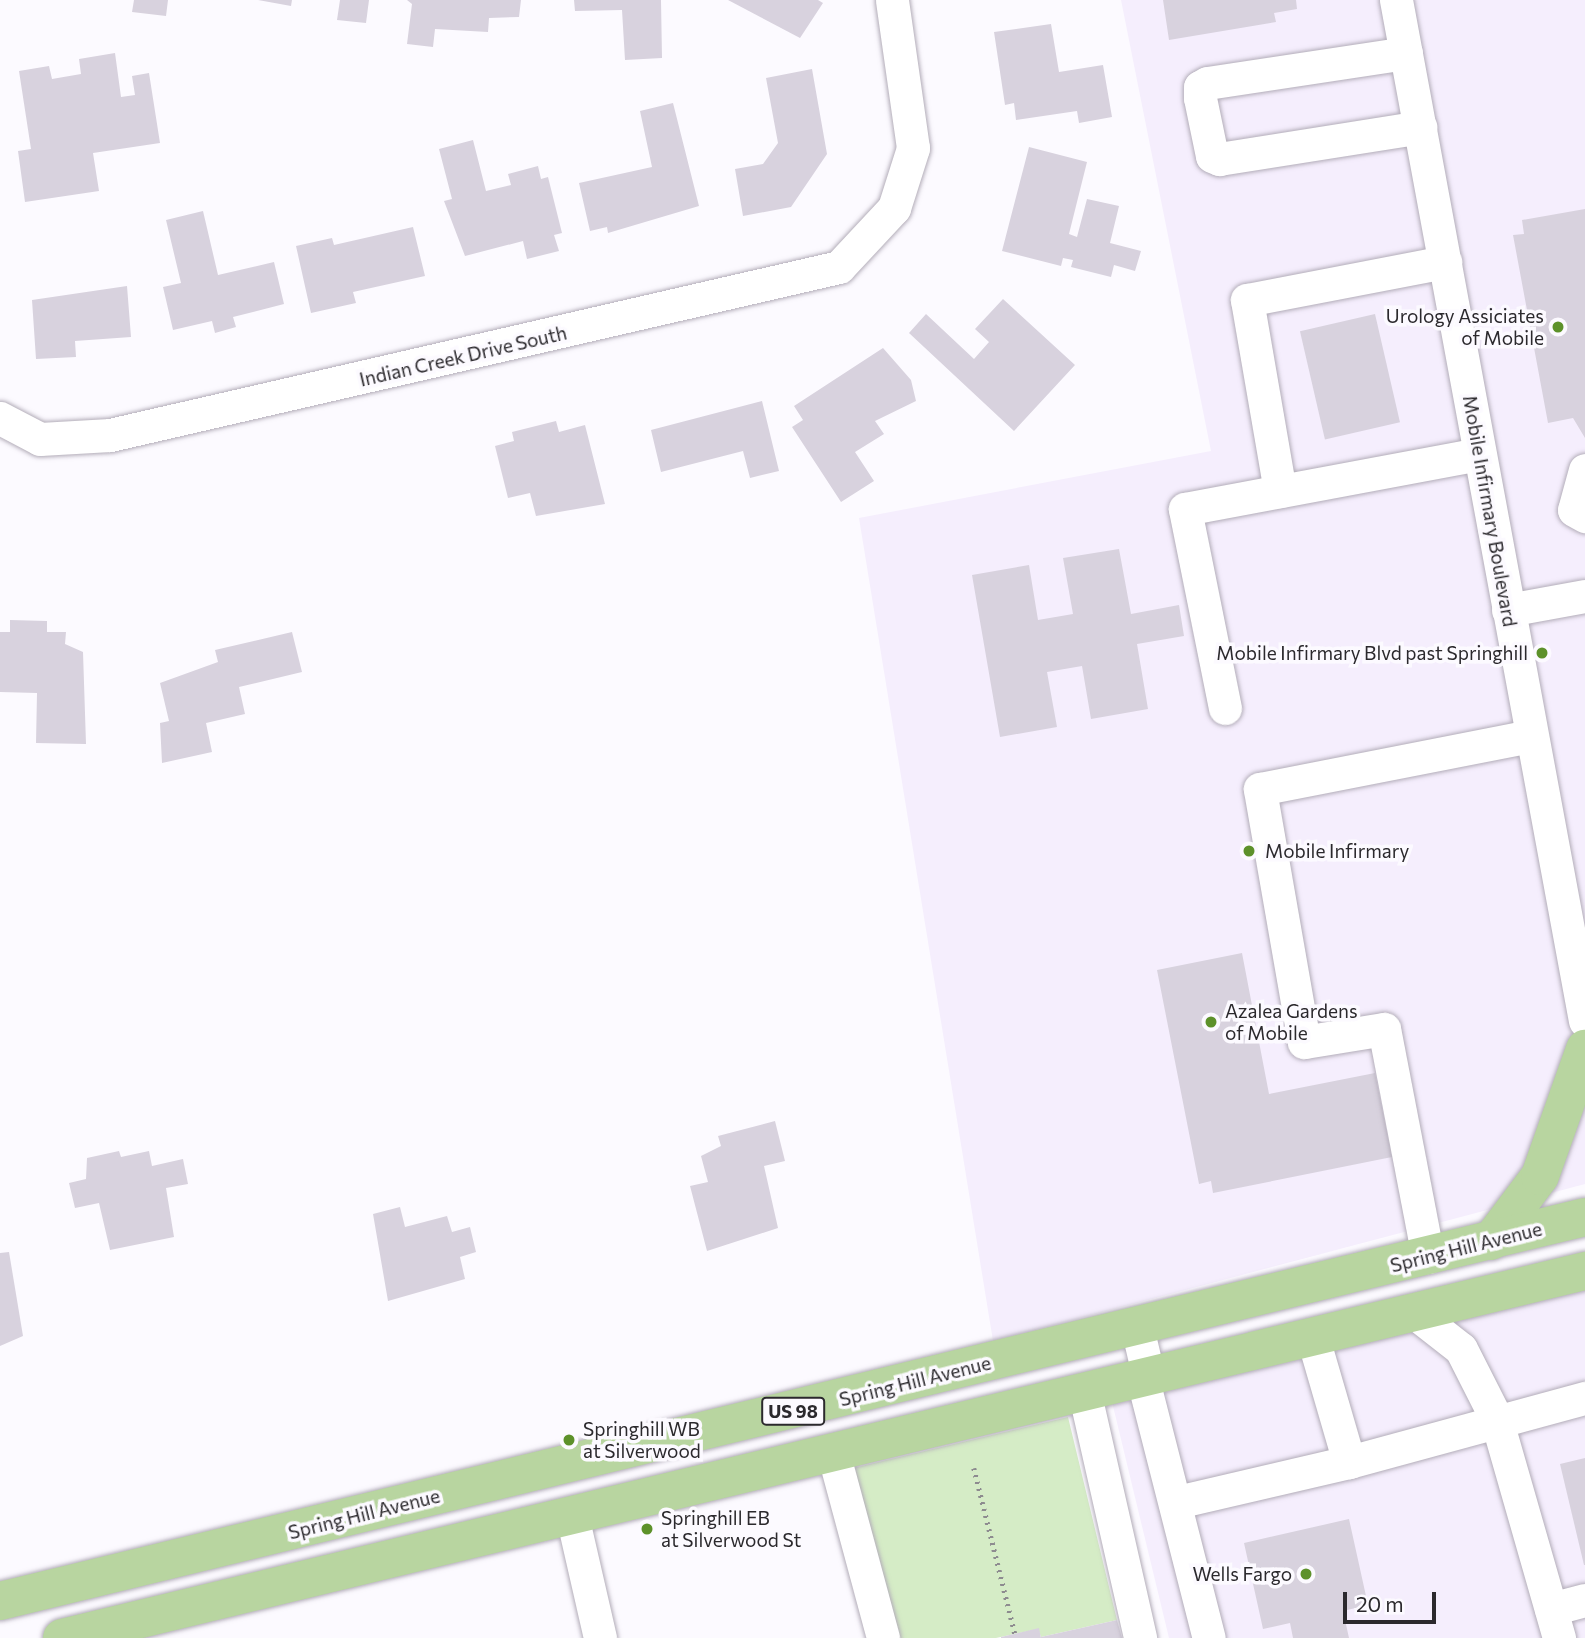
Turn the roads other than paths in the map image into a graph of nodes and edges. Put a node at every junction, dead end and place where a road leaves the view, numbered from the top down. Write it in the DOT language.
graph roads {
  1 [pos="892,0"];
  2 [pos="1396,0"];
  3 [pos="1406,52"];
  4 [pos="1420,127"];
  5 [pos="1445,262"];
  6 [pos="4,421"];
  7 [pos="1479,454"];
  8 [pos="1585,470"];
  9 [pos="1280,491"];
  10 [pos="1585,516"];
  11 [pos="1585,597"];
  12 [pos="1508,610"];
  13 [pos="1225,708"];
  14 [pos="1531,736"];
  15 [pos="1585,1021"];
  16 [pos="1585,1049"];
  17 [pos="1585,1217"];
  18 [pos="1491,1241"];
  19 [pos="1428,1257"];
  20 [pos="1585,1271"];
  21 [pos="1415,1313"];
  22 [pos="1137,1327"];
  23 [pos="1313,1338"];
  24 [pos="1146,1379"];
  25 [pos="1085,1395"];
  26 [pos="1585,1398"];
  27 [pos="1496,1418"];
  28 [pos="834,1456"];
  29 [pos="1349,1462"];
  30 [pos="1174,1488"];
  31 [pos="573,1520"];
  32 [pos="1585,1600"];
  33 [pos="0,1601"];
  34 [pos="1555,1623"];
  35 [pos="122,1631"];
  36 [pos="62,1638"];
  37 [pos="600,1638"];
  38 [pos="883,1638"];
  39 [pos="1140,1638"];
  40 [pos="1209,1638"];
  1 -- 6 [label="street, Indian Creek Drive South"];
  2 -- 3 [label="street, Mobile Infirmary Boulevard"];
  3 -- 4 [label="street, Mobile Infirmary Boulevard"];
  3 -- 4 [label="street"];
  4 -- 5 [label="street, Mobile Infirmary Boulevard"];
  5 -- 7 [label="street, Mobile Infirmary Boulevard"];
  5 -- 9 [label="street"];
  7 -- 9 [label="street"];
  7 -- 12 [label="street, Mobile Infirmary Boulevard"];
  8 -- 10 [label="street"];
  9 -- 13 [label="street"];
  11 -- 12 [label="street"];
  12 -- 14 [label="street, Mobile Infirmary Boulevard"];
  14 -- 15 [label="street, Mobile Infirmary Boulevard"];
  14 -- 19 [label="street"];
  16 -- 18 [label="main road"];
  17 -- 18 [label="main road, Spring Hill Avenue / US 98"];
  18 -- 19 [label="main road, Spring Hill Avenue / US 98"];
  19 -- 22 [label="main road, Spring Hill Avenue / US 98"];
  20 -- 21 [label="main road"];
  21 -- 23 [label="main road"];
  21 -- 27 [label="street"];
  22 -- 24 [label="street"];
  22 -- 33 [label="main road, Spring Hill Avenue / US 98"];
  23 -- 24 [label="main road"];
  23 -- 29 [label="street"];
  24 -- 25 [label="main road"];
  24 -- 30 [label="street"];
  25 -- 28 [label="main road"];
  25 -- 39 [label="street"];
  26 -- 27 [label="street"];
  27 -- 29 [label="street"];
  27 -- 34 [label="street"];
  28 -- 31 [label="main road"];
  28 -- 38 [label="street"];
  29 -- 30 [label="street"];
  30 -- 40 [label="street"];
  31 -- 35 [label="main road"];
  31 -- 37 [label="street"];
  32 -- 34 [label="street"];
  35 -- 36 [label="main road"];
}
